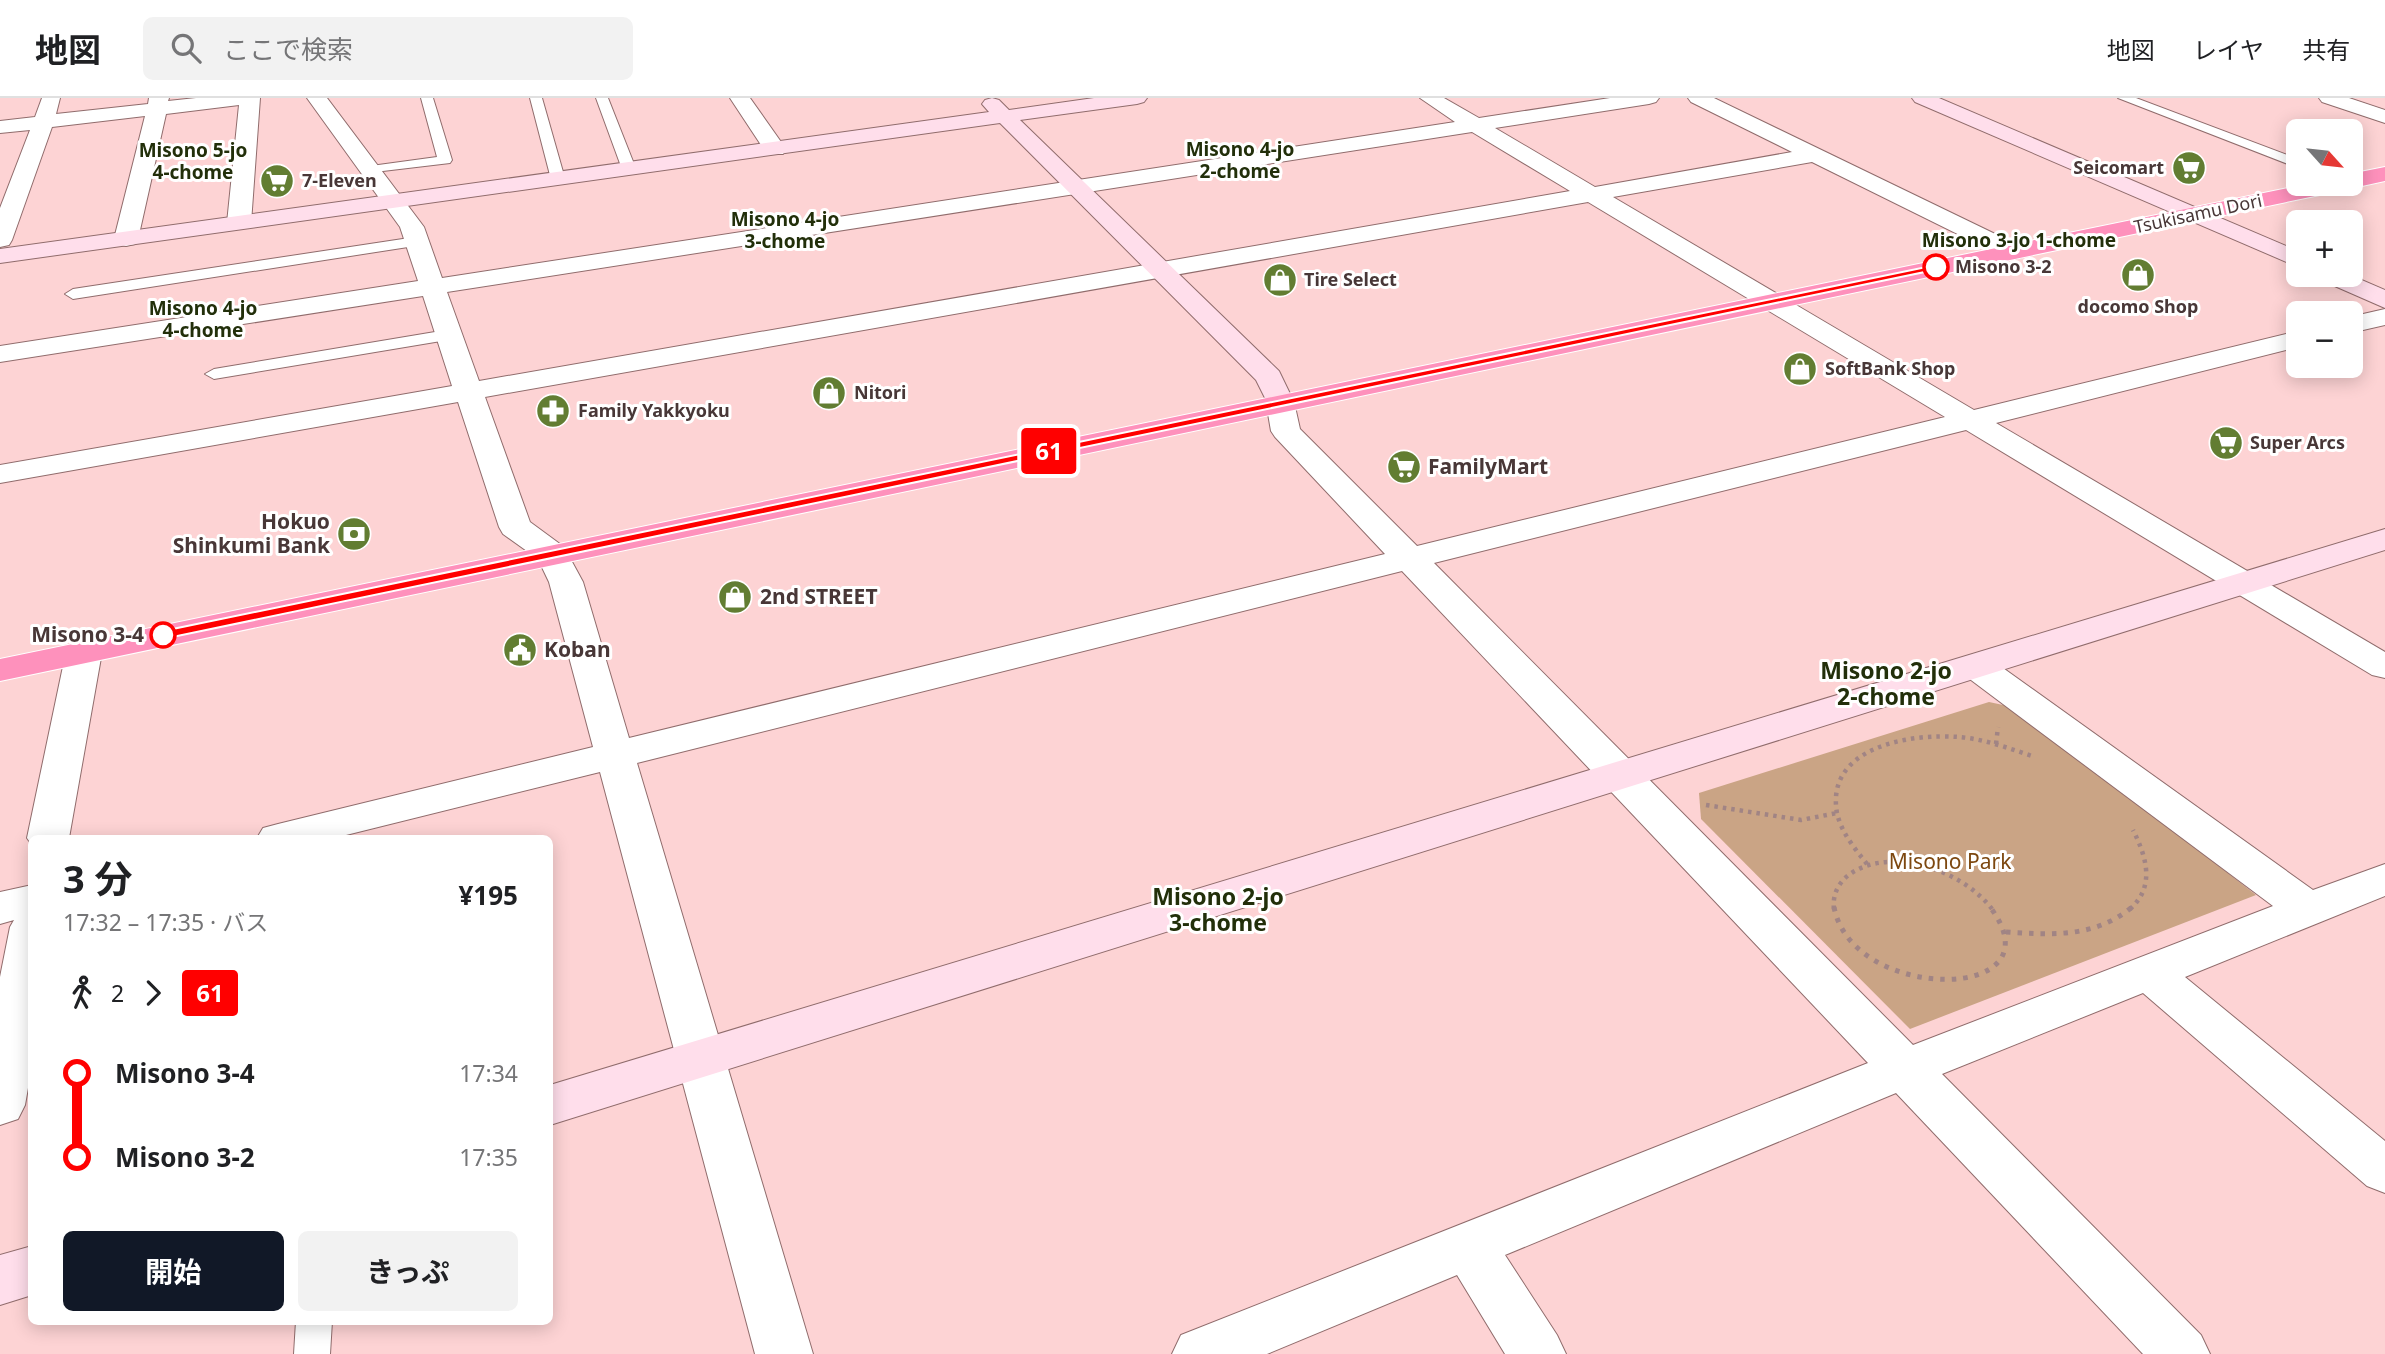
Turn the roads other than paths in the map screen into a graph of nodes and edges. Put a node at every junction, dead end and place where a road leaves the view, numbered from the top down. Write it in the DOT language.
graph roads {
  1 [pos="51,98"];
  2 [pos="249,98"];
  3 [pos="317,98"];
  4 [pos="427,98"];
  5 [pos="536,98"];
  6 [pos="602,98"];
  7 [pos="740,98"];
  8 [pos="986,98"];
  9 [pos="1138,98"];
  10 [pos="1430,98"];
  11 [pos="1649,98"];
  12 [pos="1698,98"];
  13 [pos="1922,98"];
  14 [pos="2124,98"];
  15 [pos="2329,98"];
  16 [pos="158,103"];
  17 [pos="1004,116"];
  18 [pos="2385,117"];
  19 [pos="43,122"];
  20 [pos="1476,125"];
  21 [pos="0,127"];
  22 [pos="775,149"];
  23 [pos="1815,155"];
  24 [pos="2286,159"];
  25 [pos="629,169"];
  26 [pos="371,170"];
  27 [pos="2385,174"];
  28 [pos="2363,178"];
  29 [pos="558,179"];
  30 [pos="1076,185"];
  31 [pos="1595,195"];
  32 [pos="2286,195"];
  33 [pos="394,201"];
  34 [pos="2197,214"];
  35 [pos="239,223"];
  36 [pos="126,239"];
  37 [pos="0,240"];
  38 [pos="416,242"];
  39 [pos="2013,252"];
  40 [pos="2286,255"];
  41 [pos="0,256"];
  42 [pos="1161,270"];
  43 [pos="430,287"];
  44 [pos="2356,287"];
  45 [pos="73,294"];
  46 [pos="2385,300"];
  47 [pos="1771,301"];
  48 [pos="2385,317"];
  49 [pos="2363,323"];
  50 [pos="447,335"];
  51 [pos="2286,344"];
  52 [pos="0,354"];
  53 [pos="214,374"];
  54 [pos="466,391"];
  55 [pos="1280,402"];
  56 [pos="1969,420"];
  57 [pos="0,474"];
  58 [pos="2385,539"];
  59 [pos="552,554"];
  60 [pos="1409,558"];
  61 [pos="2244,583"];
  62 [pos="84,652"];
  63 [pos="1976,666"];
  64 [pos="2385,667"];
  65 [pos="0,670"];
  66 [pos="613,754"];
  67 [pos="1618,775"];
  68 [pos="49,835"];
  69 [pos="290,835"];
  70 [pos="2385,879"];
  71 [pos="28,901"];
  72 [pos="0,908"];
  73 [pos="2308,909"];
  74 [pos="28,949"];
  75 [pos="2147,971"];
  76 [pos="699,1057"];
  77 [pos="1904,1069"];
  78 [pos="553,1104"];
  79 [pos="0,1105"];
  80 [pos="2385,1171"];
  81 [pos="1468,1245"];
  82 [pos="28,1271"];
  83 [pos="0,1280"];
  84 [pos="314,1325"];
  85 [pos="312,1354"];
  86 [pos="784,1354"];
  87 [pos="1201,1354"];
  88 [pos="1537,1354"];
  89 [pos="2181,1354"];
  1 -- 19 [label="street"];
  2 -- 16 [label="street"];
  2 -- 35 [label="street"];
  3 -- 26 [label="street"];
  4 -- 26 [label="lane"];
  5 -- 29 [label="lane"];
  6 -- 25 [label="lane"];
  7 -- 22 [label="street"];
  8 -- 17 [label="street"];
  9 -- 17 [label="street"];
  10 -- 20 [label="street"];
  11 -- 20 [label="street"];
  12 -- 23 [label="street"];
  13 -- 34 [label="street"];
  14 -- 24 [label="lane"];
  15 -- 18 [label="street"];
  16 -- 19 [label="street"];
  16 -- 36 [label="street"];
  17 -- 22 [label="street"];
  17 -- 30 [label="street"];
  19 -- 21 [label="street"];
  19 -- 37 [label="street"];
  20 -- 30 [label="street"];
  20 -- 31 [label="street"];
  22 -- 25 [label="street"];
  23 -- 31 [label="street"];
  23 -- 39 [label="street"];
  25 -- 29 [label="street"];
  26 -- 33 [label="street"];
  27 -- 28 [label="highway"];
  29 -- 33 [label="street"];
  30 -- 42 [label="street"];
  30 -- 43 [label="street"];
  31 -- 42 [label="street"];
  31 -- 47 [label="street"];
  32 -- 34 [label="highway, Tsukisamu Dori"];
  33 -- 35 [label="street"];
  33 -- 38 [label="street"];
  34 -- 39 [label="highway, Tsukisamu Dori"];
  34 -- 40 [label="street"];
  35 -- 36 [label="street"];
  36 -- 41 [label="street"];
  38 -- 43 [label="street"];
  38 -- 45 [label="lane"];
  39 -- 47 [label="highway, Tsukisamu Dori"];
  42 -- 54 [label="street"];
  42 -- 55 [label="street"];
  43 -- 50 [label="street"];
  43 -- 52 [label="street"];
  44 -- 46 [label="street"];
  47 -- 55 [label="highway, Tsukisamu Dori"];
  47 -- 56 [label="street"];
  48 -- 49 [label="street"];
  50 -- 53 [label="lane"];
  50 -- 54 [label="street"];
  51 -- 56 [label="street"];
  54 -- 57 [label="street"];
  54 -- 59 [label="street"];
  55 -- 59 [label="highway, Tsukisamu Dori"];
  55 -- 60 [label="street"];
  56 -- 60 [label="street"];
  56 -- 61 [label="street"];
  58 -- 61 [label="street"];
  59 -- 62 [label="highway, Tsukisamu Dori"];
  59 -- 66 [label="street"];
  60 -- 66 [label="street"];
  60 -- 67 [label="street"];
  61 -- 63 [label="street"];
  61 -- 64 [label="street"];
  62 -- 65 [label="highway, Tsukisamu Dori"];
  62 -- 68 [label="street"];
  63 -- 67 [label="street"];
  63 -- 73 [label="street"];
  66 -- 69 [label="street"];
  66 -- 76 [label="street"];
  67 -- 76 [label="street"];
  67 -- 77 [label="street"];
  70 -- 73 [label="street"];
  71 -- 72 [label="street"];
  73 -- 75 [label="street"];
  74 -- 79 [label="street"];
  75 -- 77 [label="street"];
  75 -- 80 [label="street"];
  76 -- 78 [label="street"];
  76 -- 86 [label="street"];
  77 -- 81 [label="street"];
  77 -- 89 [label="street"];
  81 -- 87 [label="street"];
  81 -- 88 [label="street"];
  82 -- 83 [label="street"];
  84 -- 85 [label="lane"];
}
